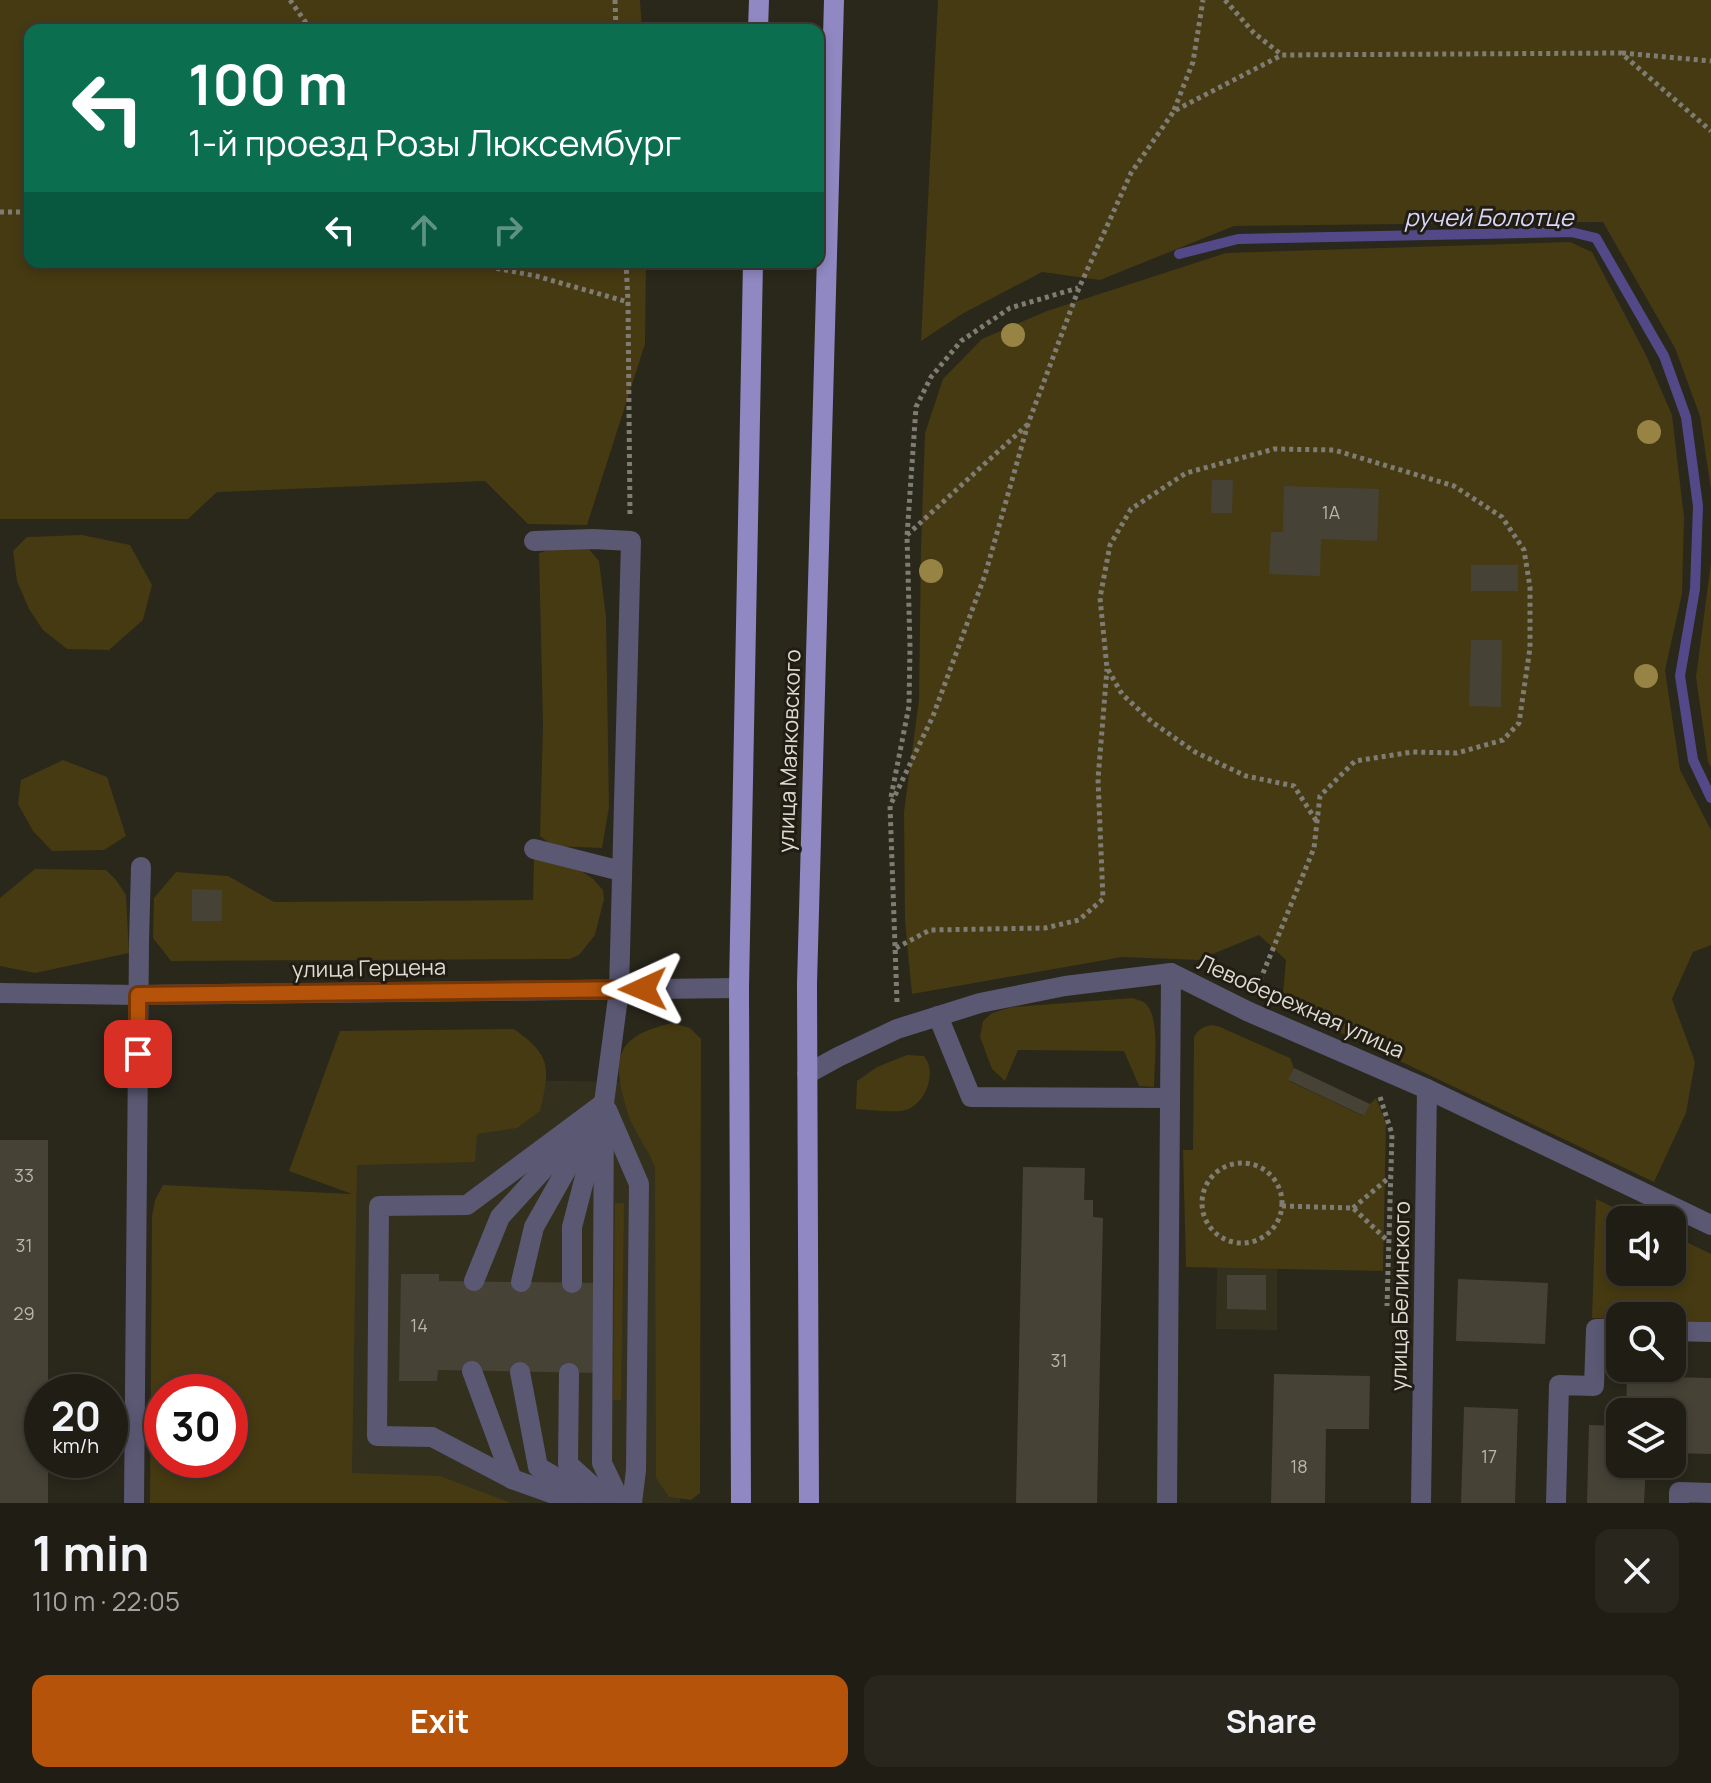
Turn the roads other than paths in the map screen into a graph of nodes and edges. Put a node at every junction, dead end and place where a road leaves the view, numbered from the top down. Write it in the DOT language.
graph roads {
  1 [pos="759,0"];
  2 [pos="834,0"];
  3 [pos="758,24"];
  4 [pos="753,268"];
  5 [pos="534,541"];
  6 [pos="534,849"];
  7 [pos="141,867"];
  8 [pos="621,871"];
  9 [pos="1171,973"];
  10 [pos="739,988"];
  11 [pos="619,990"];
  12 [pos="0,993"];
  13 [pos="138,995"];
  14 [pos="938,1016"];
  15 [pos="807,1074"];
  16 [pos="1427,1089"];
  17 [pos="1170,1098"];
  18 [pos="604,1103"];
  19 [pos="1711,1225"];
  20 [pos="474,1281"];
  21 [pos="521,1282"];
  22 [pos="572,1283"];
  23 [pos="1606,1329"];
  24 [pos="1686,1331"];
  25 [pos="1711,1332"];
  26 [pos="472,1371"];
  27 [pos="520,1372"];
  28 [pos="569,1373"];
  29 [pos="512,1479"];
  30 [pos="1711,1493"];
  31 [pos="134,1503"];
  32 [pos="579,1503"];
  33 [pos="600,1503"];
  34 [pos="611,1503"];
  35 [pos="621,1503"];
  36 [pos="632,1503"];
  37 [pos="741,1503"];
  38 [pos="809,1503"];
  39 [pos="1167,1503"];
  40 [pos="1421,1503"];
  41 [pos="1556,1503"];
  42 [pos="1679,1503"];
  1 -- 3 [label="main road"];
  2 -- 15 [label="main road, улица Маяковского"];
  4 -- 10 [label="main road, улица Маяковского"];
  5 -- 8 [label="street"];
  6 -- 8 [label="street"];
  7 -- 13 [label="street"];
  8 -- 11 [label="street"];
  9 -- 14 [label="street, Левобережная улица"];
  9 -- 16 [label="street, Левобережная улица"];
  9 -- 17 [label="street"];
  10 -- 11 [label="street, улица Герцена"];
  10 -- 37 [label="main road, улица Маяковского"];
  11 -- 13 [label="street, улица Герцена"];
  11 -- 18 [label="street"];
  12 -- 13 [label="street, улица Герцена"];
  13 -- 31 [label="street"];
  14 -- 15 [label="street, Левобережная улица"];
  14 -- 17 [label="street"];
  15 -- 38 [label="main road, улица Маяковского"];
  16 -- 19 [label="street, Левобережная улица"];
  16 -- 40 [label="street, улица Белинского"];
  17 -- 39 [label="street"];
  18 -- 20 [label="street"];
  18 -- 21 [label="street"];
  18 -- 22 [label="street"];
  18 -- 29 [label="street"];
  18 -- 35 [label="street"];
  18 -- 36 [label="street"];
  23 -- 41 [label="street"];
  24 -- 25 [label="street"];
  26 -- 29 [label="street"];
  27 -- 33 [label="street"];
  28 -- 34 [label="street"];
  29 -- 32 [label="street"];
  30 -- 42 [label="street"];
}
